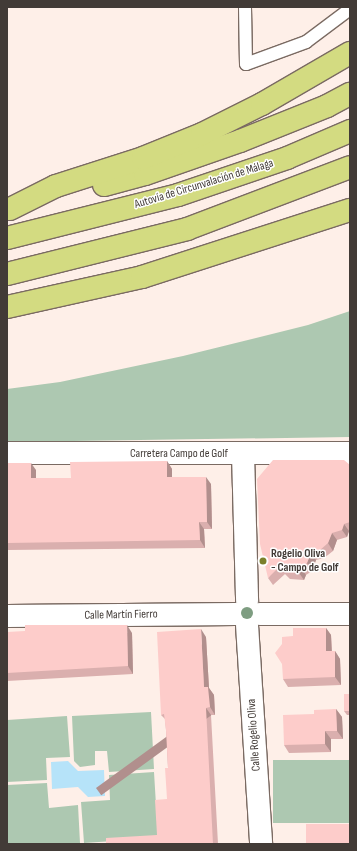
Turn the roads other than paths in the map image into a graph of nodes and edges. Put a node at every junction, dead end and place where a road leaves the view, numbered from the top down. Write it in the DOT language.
graph roads {
  1 [pos="244,7"];
  2 [pos="350,9"];
  3 [pos="350,53"];
  4 [pos="350,94"];
  5 [pos="350,131"];
  6 [pos="350,167"];
  7 [pos="8,209"];
  8 [pos="350,210"];
  9 [pos="350,224"];
  10 [pos="294,229"];
  11 [pos="7,238"];
  12 [pos="7,274"];
  13 [pos="7,307"];
  14 [pos="7,453"];
  15 [pos="350,453"];
  16 [pos="243,454"];
  17 [pos="247,614"];
  18 [pos="350,614"];
  19 [pos="7,616"];
  20 [pos="261,844"];
  1 -- 2 [label="lane"];
  3 -- 7 [label="highway"];
  4 -- 7 [label="highway"];
  5 -- 11 [label="highway, Autovía de Circunvalación de Málaga"];
  6 -- 12 [label="highway"];
  8 -- 10 [label="highway"];
  9 -- 10 [label="highway"];
  10 -- 13 [label="highway"];
  14 -- 16 [label="street, Carretera Campo de Golf"];
  15 -- 16 [label="street, Carretera Campo de Golf"];
  16 -- 17 [label="street, Calle Rogelio Oliva"];
  17 -- 18 [label="street, Calle Martín Fierro"];
  17 -- 19 [label="street, Calle Martín Fierro"];
  17 -- 20 [label="street, Calle Rogelio Oliva"];
}
